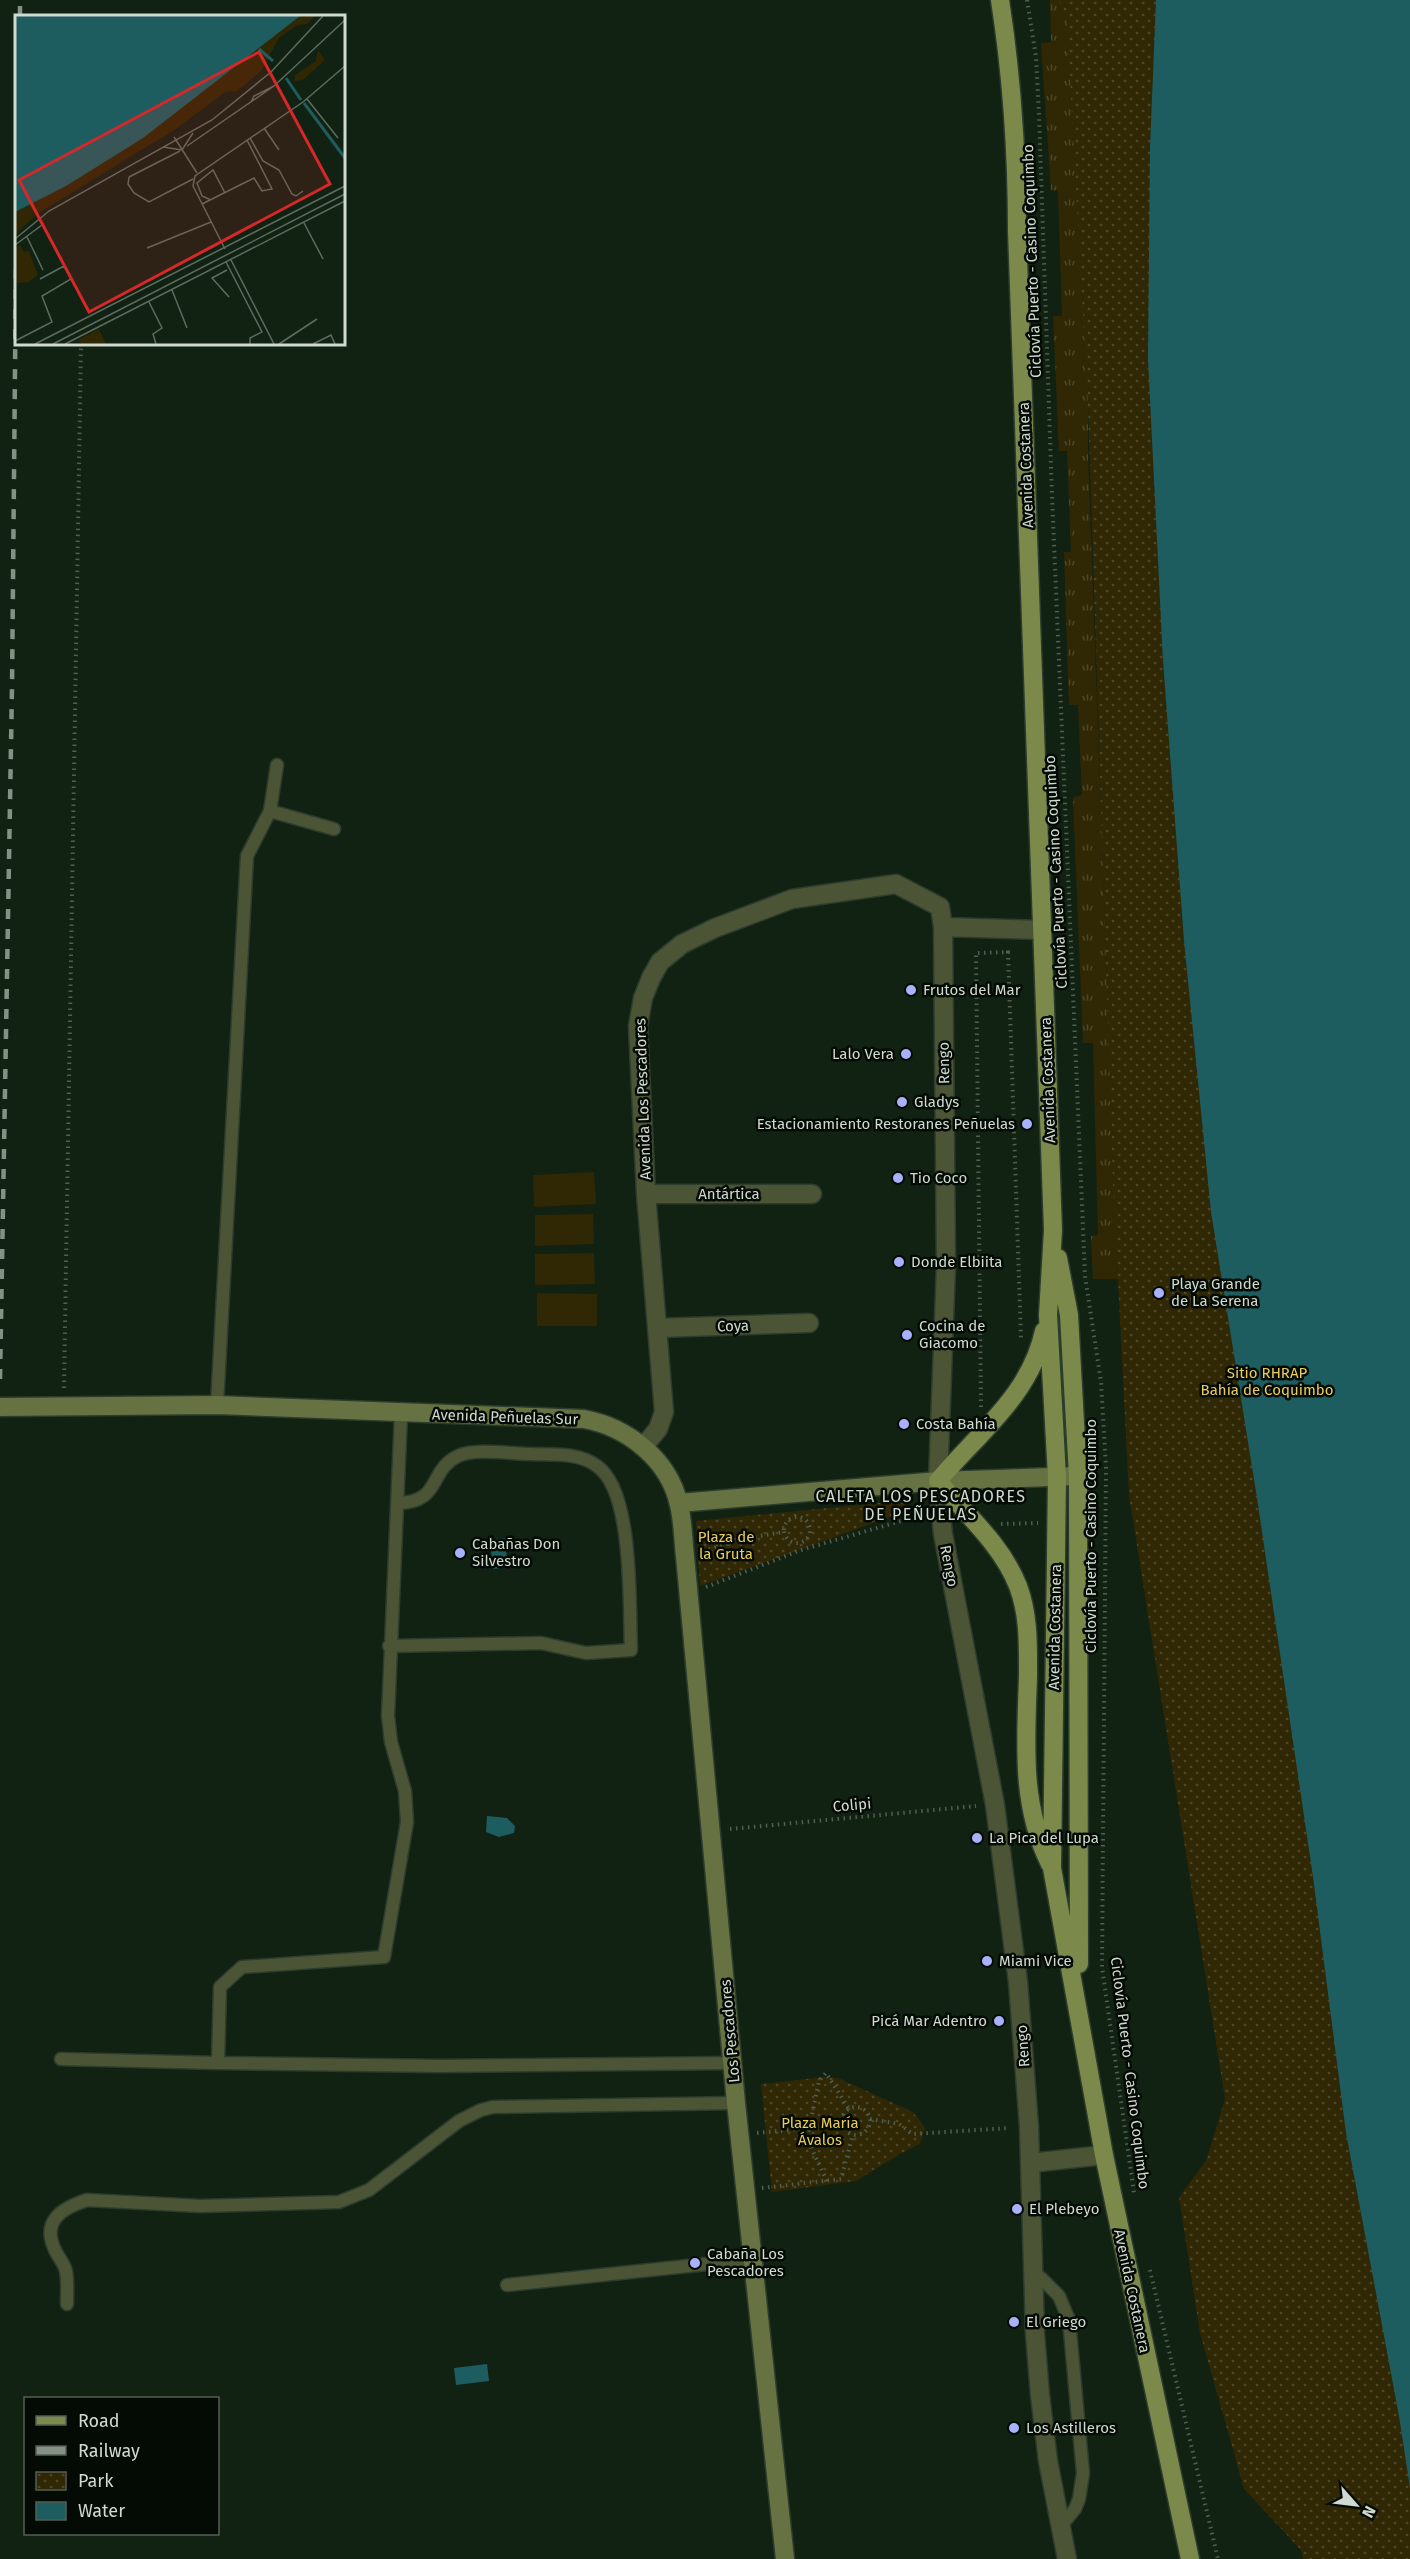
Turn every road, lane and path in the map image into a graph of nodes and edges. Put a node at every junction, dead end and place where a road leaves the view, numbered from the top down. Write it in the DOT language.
graph roads {
  1 [pos="1000,0"];
  2 [pos="1027,0"];
  3 [pos="81,345"];
  4 [pos="277,765"];
  5 [pos="270,811"];
  6 [pos="334,829"];
  7 [pos="943,927"];
  8 [pos="1007,929"];
  9 [pos="1042,930"];
  10 [pos="1008,952"];
  11 [pos="646,1194"];
  12 [pos="812,1194"];
  13 [pos="1053,1230"];
  14 [pos="1047,1314"];
  15 [pos="809,1323"];
  16 [pos="658,1328"];
  17 [pos="1018,1347"];
  18 [pos="217,1405"];
  19 [pos="986,1406"];
  20 [pos="0,1407"];
  21 [pos="63,1407"];
  22 [pos="401,1414"];
  23 [pos="643,1447"];
  24 [pos="1078,1476"];
  25 [pos="1056,1477"];
  26 [pos="938,1481"];
  27 [pos="397,1503"];
  28 [pos="679,1503"];
  29 [pos="908,1518"];
  30 [pos="784,1532"];
  31 [pos="800,1542"];
  32 [pos="801,1550"];
  33 [pos="685,1556"];
  34 [pos="688,1594"];
  35 [pos="389,1646"];
  36 [pos="995,1804"];
  37 [pos="712,1831"];
  38 [pos="1052,1868"];
  39 [pos="1081,2022"];
  40 [pos="61,2059"];
  41 [pos="218,2063"];
  42 [pos="732,2063"];
  43 [pos="736,2103"];
  44 [pos="849,2109"];
  45 [pos="870,2119"];
  46 [pos="842,2121"];
  47 [pos="1029,2127"];
  48 [pos="809,2128"];
  49 [pos="740,2134"];
  50 [pos="853,2134"];
  51 [pos="1104,2155"];
  52 [pos="1030,2163"];
  53 [pos="827,2181"];
  54 [pos="746,2190"];
  55 [pos="1134,2199"];
  56 [pos="755,2259"];
  57 [pos="1150,2268"];
  58 [pos="1032,2272"];
  59 [pos="507,2285"];
  60 [pos="67,2304"];
  61 [pos="1060,2527"];
  62 [pos="785,2559"];
  63 [pos="1067,2559"];
  64 [pos="1190,2559"];
  65 [pos="1218,2559"];
  1 -- 9 [label="main road, Avenida Costanera"];
  2 -- 55 [label="path, Ciclovía Puerto - Casino Coquimbo"];
  3 -- 21 [label="path"];
  4 -- 5 [label="lane"];
  5 -- 6 [label="lane"];
  5 -- 18 [label="lane"];
  7 -- 8 [label="street"];
  7 -- 11 [label="street, Avenida Los Pescadores"];
  7 -- 26 [label="street, Rengo"];
  8 -- 9 [label="street"];
  8 -- 10 [label="path"];
  9 -- 13 [label="main road, Avenida Costanera"];
  10 -- 17 [label="path"];
  10 -- 19 [label="path"];
  11 -- 12 [label="street, Antártica"];
  11 -- 16 [label="street, Avenida Los Pescadores"];
  13 -- 14 [label="main road, Avenida Costanera"];
  13 -- 24 [label="main road, Avenida Costanera"];
  14 -- 25 [label="main road, Avenida Costanera"];
  14 -- 26 [label="main road"];
  15 -- 16 [label="street, Coya"];
  16 -- 23 [label="street, Avenida Los Pescadores"];
  18 -- 21 [label="street, Avenida Peñuelas Sur"];
  18 -- 22 [label="street, Avenida Peñuelas Sur"];
  20 -- 21 [label="street, Avenida Peñuelas Sur"];
  22 -- 23 [label="street, Avenida Peñuelas Sur"];
  22 -- 27 [label="lane"];
  23 -- 28 [label="street, Avenida Peñuelas Sur"];
  24 -- 25 [label="street"];
  24 -- 39 [label="main road, Avenida Costanera"];
  25 -- 26 [label="street"];
  25 -- 38 [label="main road, Avenida Costanera"];
  26 -- 28 [label="street"];
  26 -- 36 [label="street, Rengo"];
  26 -- 38 [label="main road"];
  27 -- 35 [label="lane"];
  27 -- 35 [label="lane"];
  28 -- 33 [label="street, Los Pescadores"];
  29 -- 32 [label="path"];
  30 -- 31 [label="path"];
  30 -- 31 [label="path"];
  30 -- 33 [label="path"];
  31 -- 32 [label="path"];
  32 -- 34 [label="path"];
  33 -- 34 [label="street, Los Pescadores"];
  34 -- 37 [label="street, Los Pescadores"];
  35 -- 41 [label="lane"];
  36 -- 37 [label="path, Colipi"];
  36 -- 47 [label="street, Rengo"];
  37 -- 42 [label="street, Los Pescadores"];
  38 -- 39 [label="main road, Avenida Costanera"];
  39 -- 51 [label="main road, Avenida Costanera"];
  40 -- 41 [label="lane"];
  41 -- 42 [label="lane"];
  42 -- 43 [label="street, Los Pescadores"];
  43 -- 49 [label="street, Los Pescadores"];
  43 -- 60 [label="lane"];
  44 -- 45 [label="path"];
  44 -- 46 [label="path"];
  44 -- 48 [label="path"];
  45 -- 47 [label="path"];
  45 -- 50 [label="path"];
  46 -- 48 [label="path"];
  46 -- 50 [label="path"];
  47 -- 52 [label="street, Rengo"];
  48 -- 49 [label="path"];
  48 -- 53 [label="path"];
  49 -- 54 [label="street, Los Pescadores"];
  50 -- 53 [label="path"];
  51 -- 52 [label="street"];
  51 -- 64 [label="main road, Avenida Costanera"];
  52 -- 58 [label="street, Rengo"];
  53 -- 54 [label="path"];
  54 -- 56 [label="street, Los Pescadores"];
  56 -- 59 [label="lane"];
  56 -- 62 [label="street, Los Pescadores"];
  57 -- 65 [label="path"];
  58 -- 61 [label="street, Rengo"];
  58 -- 61 [label="lane"];
  61 -- 63 [label="street, Rengo"];
}
